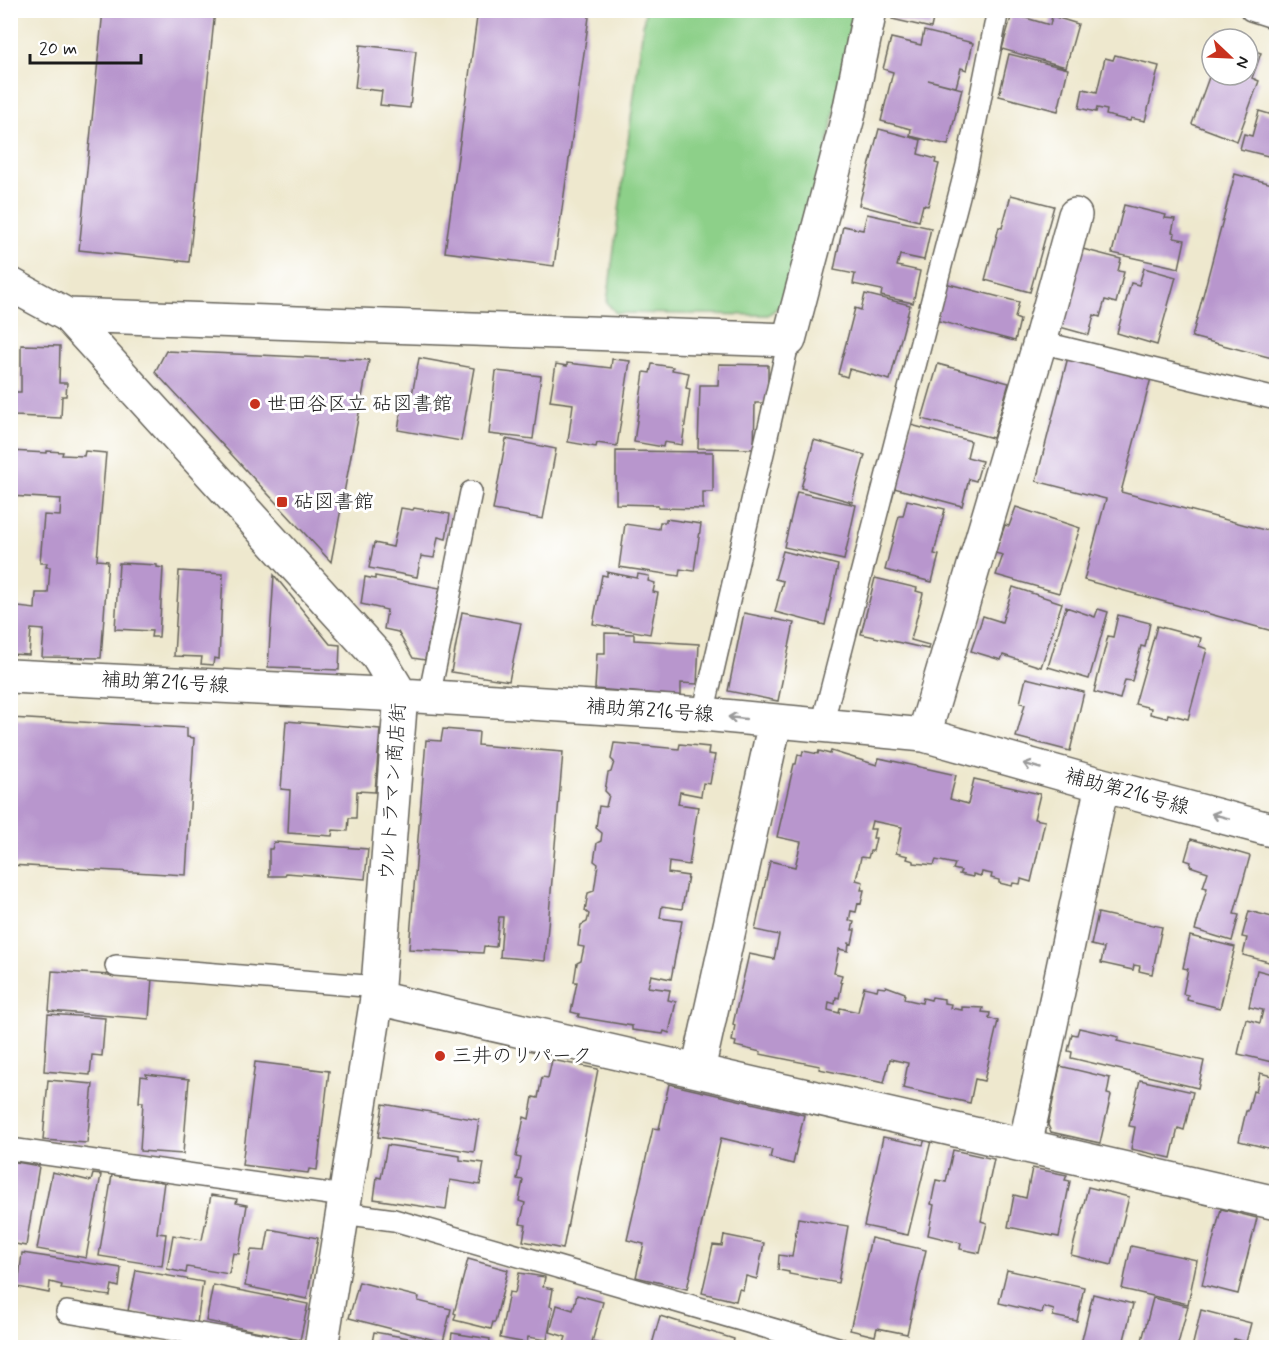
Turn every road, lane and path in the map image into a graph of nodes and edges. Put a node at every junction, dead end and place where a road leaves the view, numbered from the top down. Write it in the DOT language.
graph roads {
  1 [pos="870,10"];
  2 [pos="998,10"];
  3 [pos="1251,10"];
  4 [pos="1276,18"];
  5 [pos="1075,215"];
  6 [pos="10,284"];
  7 [pos="66,315"];
  8 [pos="789,340"];
  9 [pos="1040,342"];
  10 [pos="1276,399"];
  11 [pos="471,492"];
  12 [pos="10,676"];
  13 [pos="415,696"];
  14 [pos="703,714"];
  15 [pos="775,722"];
  16 [pos="822,725"];
  17 [pos="924,735"];
  18 [pos="1102,785"];
  19 [pos="1276,831"];
  20 [pos="116,966"];
  21 [pos="377,993"];
  22 [pos="698,1070"];
  23 [pos="1024,1146"];
  24 [pos="10,1149"];
  25 [pos="1276,1203"];
  26 [pos="344,1205"];
  27 [pos="67,1312"];
  28 [pos="284,1347"];
  29 [pos="321,1347"];
  30 [pos="838,1347"];
  1 -- 8 [label="street"];
  2 -- 16 [label="lane"];
  3 -- 4 [label="lane"];
  5 -- 9 [label="street"];
  6 -- 7 [label="street, ウルトラマン商店街"];
  7 -- 8 [label="street"];
  7 -- 13 [label="street, ウルトラマン商店街"];
  8 -- 14 [label="lane"];
  9 -- 10 [label="lane"];
  9 -- 17 [label="street"];
  11 -- 13 [label="lane"];
  12 -- 13 [label="street, 補助第216号線"];
  13 -- 14 [label="street, 補助第216号線"];
  13 -- 21 [label="street, ウルトラマン商店街"];
  15 -- 14 [label="street, 補助第216号線, one-way"];
  15 -- 16 [label="street, 補助第216号線"];
  15 -- 22 [label="street"];
  16 -- 17 [label="street, 補助第216号線"];
  18 -- 17 [label="street, 補助第216号線, one-way"];
  19 -- 18 [label="street, 補助第216号線, one-way"];
  18 -- 23 [label="street"];
  20 -- 21 [label="lane"];
  21 -- 22 [label="street"];
  21 -- 26 [label="street, ウルトラマン商店街"];
  22 -- 23 [label="street"];
  23 -- 25 [label="street"];
  24 -- 26 [label="lane"];
  26 -- 29 [label="street, ウルトラマン商店街"];
  26 -- 30 [label="lane"];
  27 -- 28 [label="lane"];
}
